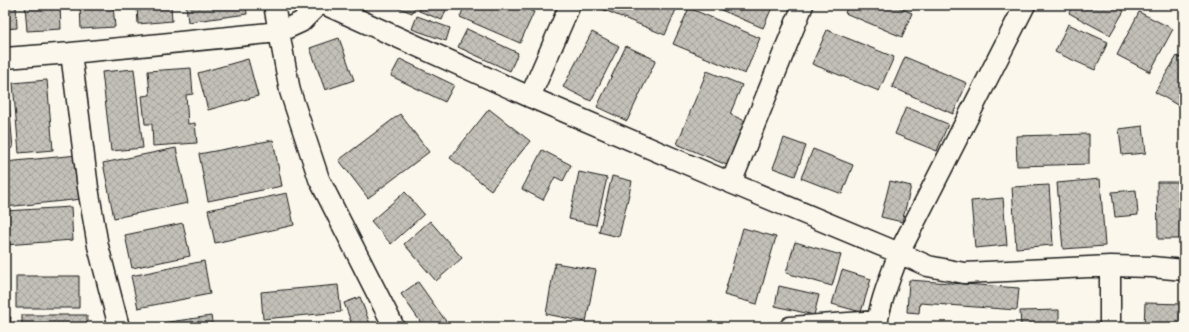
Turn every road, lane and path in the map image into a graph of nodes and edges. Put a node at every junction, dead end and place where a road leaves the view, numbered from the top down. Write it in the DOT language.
graph roads {
  1 [pos="274,5"];
  2 [pos="318,5"];
  3 [pos="326,5"];
  4 [pos="570,5"];
  5 [pos="803,5"];
  6 [pos="1025,5"];
  7 [pos="279,32"];
  8 [pos="71,53"];
  9 [pos="5,58"];
  10 [pos="530,97"];
  11 [pos="731,183"];
  12 [pos="899,253"];
  13 [pos="1110,266"];
  14 [pos="1184,270"];
  15 [pos="877,324"];
  16 [pos="119,327"];
  17 [pos="394,327"];
  18 [pos="790,327"];
  19 [pos="1110,327"];
  1 -- 7 [label="street"];
  2 -- 7 [label="street"];
  3 -- 10 [label="street"];
  4 -- 10 [label="street"];
  5 -- 11 [label="street"];
  6 -- 12 [label="street"];
  7 -- 8 [label="street"];
  7 -- 17 [label="street"];
  8 -- 9 [label="street"];
  8 -- 16 [label="street"];
  10 -- 11 [label="street"];
  11 -- 12 [label="street"];
  12 -- 13 [label="street"];
  12 -- 15 [label="street"];
  13 -- 14 [label="street"];
  13 -- 19 [label="street"];
  15 -- 18 [label="street"];
}
